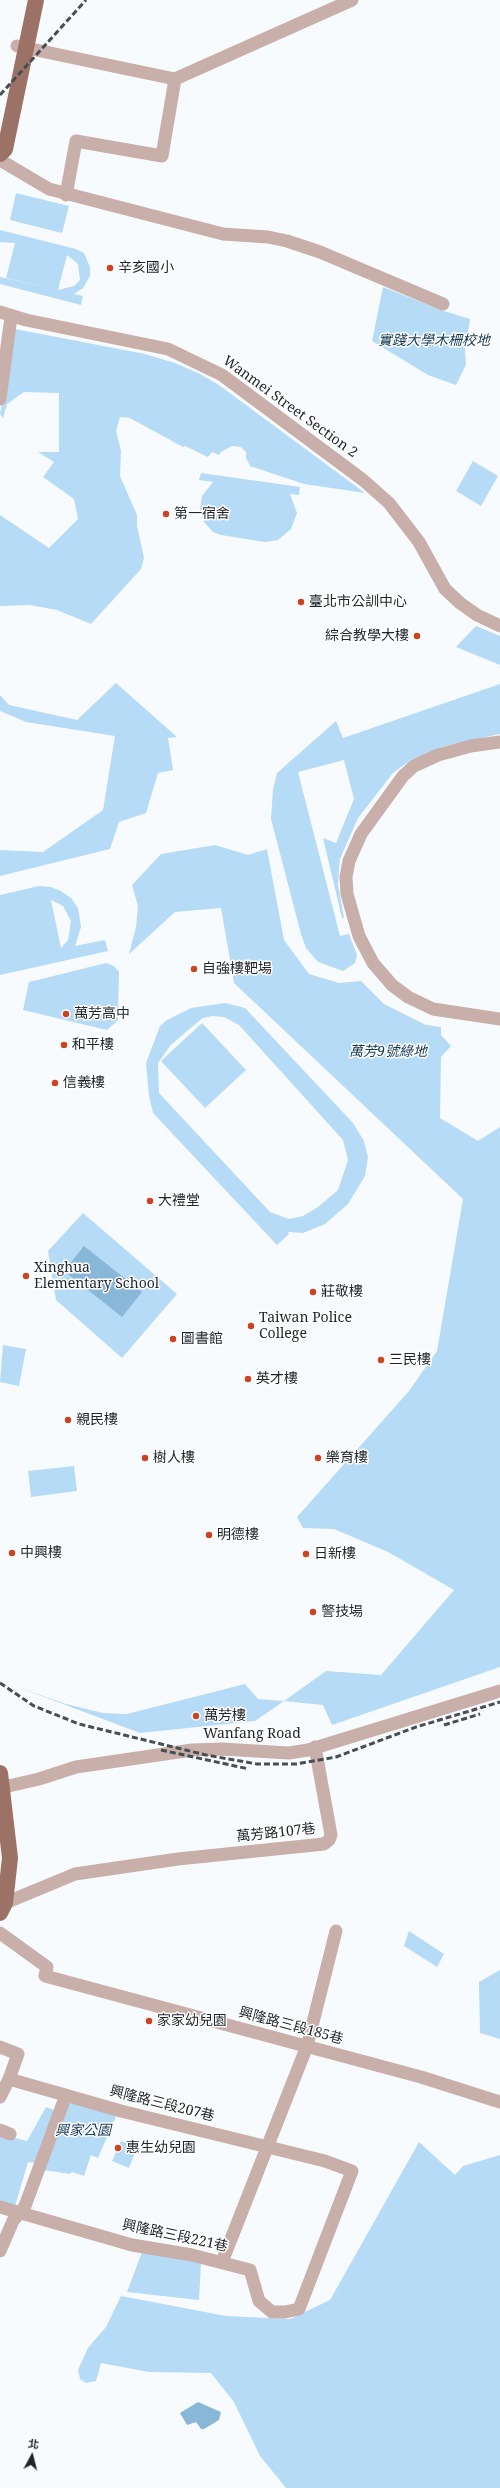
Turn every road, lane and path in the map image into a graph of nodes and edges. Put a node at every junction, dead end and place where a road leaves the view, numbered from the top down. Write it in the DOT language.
graph roads {
  1 [pos="25,0"];
  2 [pos="36,0"];
  3 [pos="352,0"];
  4 [pos="22,48"];
  5 [pos="175,79"];
  6 [pos="0,124"];
  7 [pos="0,154"];
  8 [pos="0,160"];
  9 [pos="66,195"];
  10 [pos="443,304"];
  11 [pos="5,314"];
  12 [pos="0,399"];
  13 [pos="500,626"];
  14 [pos="500,742"];
  15 [pos="500,1019"];
  16 [pos="500,1691"];
  17 [pos="315,1748"];
  18 [pos="1,1783"];
  19 [pos="2,1908"];
  20 [pos="336,1931"];
  21 [pos="0,1932"];
  22 [pos="307,2046"];
  23 [pos="0,2047"];
  24 [pos="9,2079"];
  25 [pos="66,2096"];
  26 [pos="0,2097"];
  27 [pos="500,2102"];
  28 [pos="267,2147"];
  29 [pos="0,2207"];
  30 [pos="19,2213"];
  31 [pos="0,2251"];
  32 [pos="222,2262"];
  33 [pos="299,2309"];
  1 -- 4 [label="main road"];
  2 -- 4 [label="main road"];
  3 -- 5 [label="street"];
  4 -- 5 [label="street"];
  4 -- 6 [label="main road"];
  4 -- 7 [label="main road"];
  5 -- 9 [label="street"];
  8 -- 9 [label="street"];
  9 -- 10 [label="street"];
  11 -- 12 [label="street"];
  11 -- 13 [label="street, Wanmei Street Section 2"];
  14 -- 15 [label="street"];
  16 -- 17 [label="street, Wanfang Road"];
  17 -- 18 [label="street, Wanfang Road"];
  17 -- 19 [label="street, 萬芳路107巷"];
  18 -- 19 [label="main road"];
  20 -- 22 [label="street"];
  21 -- 22 [label="street, 興隆路三段185巷"];
  22 -- 27 [label="street, 興隆路三段185巷"];
  22 -- 28 [label="street"];
  23 -- 24 [label="street"];
  24 -- 25 [label="street, 興隆路三段207巷"];
  24 -- 26 [label="street"];
  25 -- 28 [label="street, 興隆路三段207巷"];
  25 -- 30 [label="street"];
  28 -- 32 [label="street"];
  28 -- 33 [label="street, 興隆路三段207巷"];
  29 -- 30 [label="street, 興隆路三段221巷"];
  30 -- 31 [label="street"];
  30 -- 32 [label="street, 興隆路三段221巷"];
  32 -- 33 [label="street, 興隆路三段221巷"];
}
